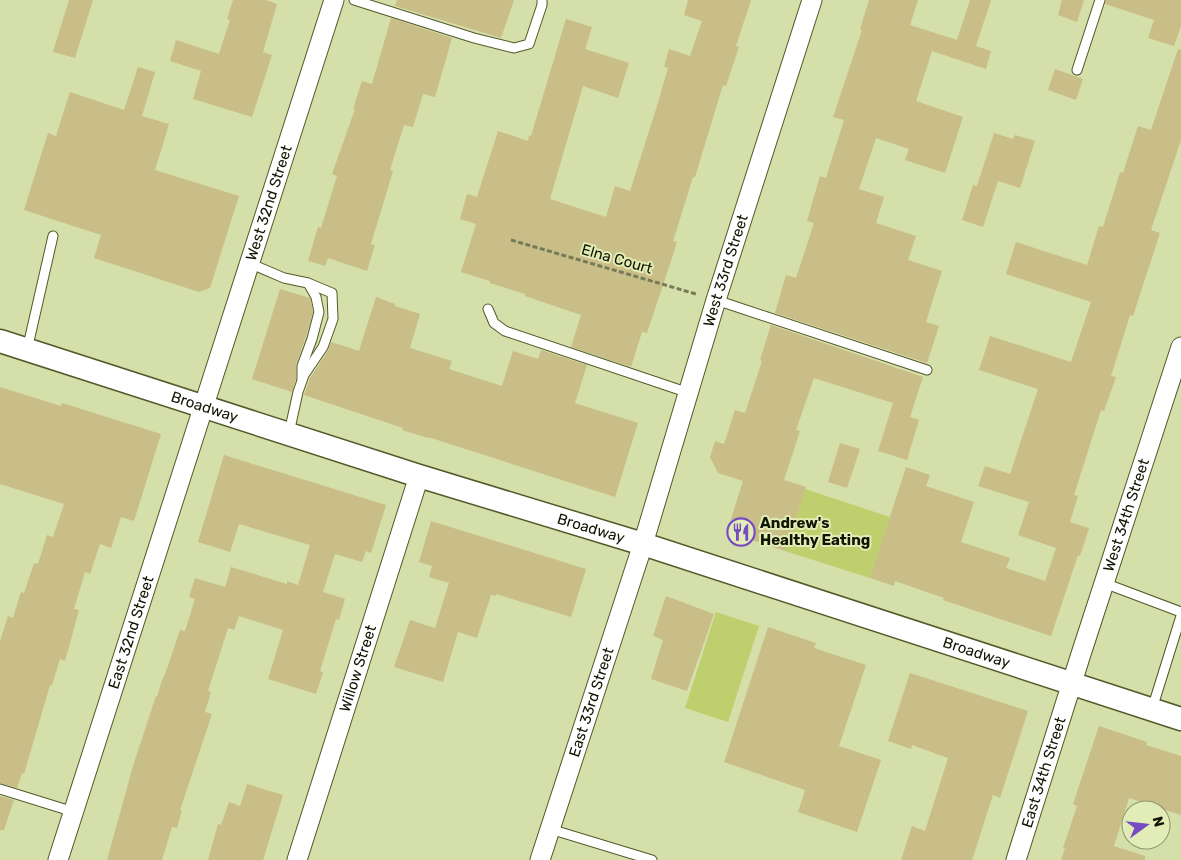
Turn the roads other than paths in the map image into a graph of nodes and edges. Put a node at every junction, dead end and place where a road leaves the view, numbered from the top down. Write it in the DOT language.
graph roads {
  1 [pos="334,0"];
  2 [pos="354,0"];
  3 [pos="542,0"];
  4 [pos="812,0"];
  5 [pos="1100,0"];
  6 [pos="1077,70"];
  7 [pos="53,236"];
  8 [pos="249,263"];
  9 [pos="308,283"];
  10 [pos="716,300"];
  11 [pos="488,309"];
  12 [pos="0,341"];
  13 [pos="1181,347"];
  14 [pos="27,350"];
  15 [pos="927,370"];
  16 [pos="302,382"];
  17 [pos="688,393"];
  18 [pos="203,406"];
  19 [pos="288,433"];
  20 [pos="419,476"];
  21 [pos="643,544"];
  22 [pos="1104,583"];
  23 [pos="1181,614"];
  24 [pos="1072,683"];
  25 [pos="1152,709"];
  26 [pos="1181,719"];
  27 [pos="0,789"];
  28 [pos="74,812"];
  29 [pos="550,829"];
  30 [pos="58,860"];
  31 [pos="297,860"];
  32 [pos="540,860"];
  33 [pos="652,860"];
  34 [pos="1016,860"];
  1 -- 8 [label="street, West 32nd Street"];
  2 -- 3 [label="lane"];
  4 -- 10 [label="street, West 33rd Street"];
  5 -- 6 [label="lane"];
  7 -- 14 [label="lane"];
  8 -- 9 [label="lane"];
  8 -- 18 [label="street, West 32nd Street"];
  9 -- 16 [label="lane"];
  9 -- 16 [label="lane"];
  10 -- 15 [label="lane"];
  10 -- 17 [label="street, West 33rd Street"];
  11 -- 17 [label="lane"];
  12 -- 14 [label="street, Broadway"];
  13 -- 22 [label="street, West 34th Street"];
  14 -- 18 [label="street, Broadway"];
  16 -- 19 [label="lane"];
  17 -- 21 [label="street, West 33rd Street"];
  18 -- 19 [label="street, Broadway"];
  18 -- 28 [label="street, East 32nd Street"];
  19 -- 20 [label="street, Broadway"];
  20 -- 21 [label="street, Broadway"];
  20 -- 31 [label="street, Willow Street"];
  21 -- 24 [label="street, Broadway"];
  21 -- 29 [label="street, East 33rd Street"];
  22 -- 23 [label="lane"];
  22 -- 24 [label="street, West 34th Street"];
  23 -- 25 [label="lane"];
  24 -- 25 [label="street, Broadway"];
  24 -- 34 [label="street, East 34th Street"];
  25 -- 26 [label="street, Broadway"];
  27 -- 28 [label="lane"];
  28 -- 30 [label="street, East 32nd Street"];
  29 -- 32 [label="street, East 33rd Street"];
  29 -- 33 [label="lane"];
}
